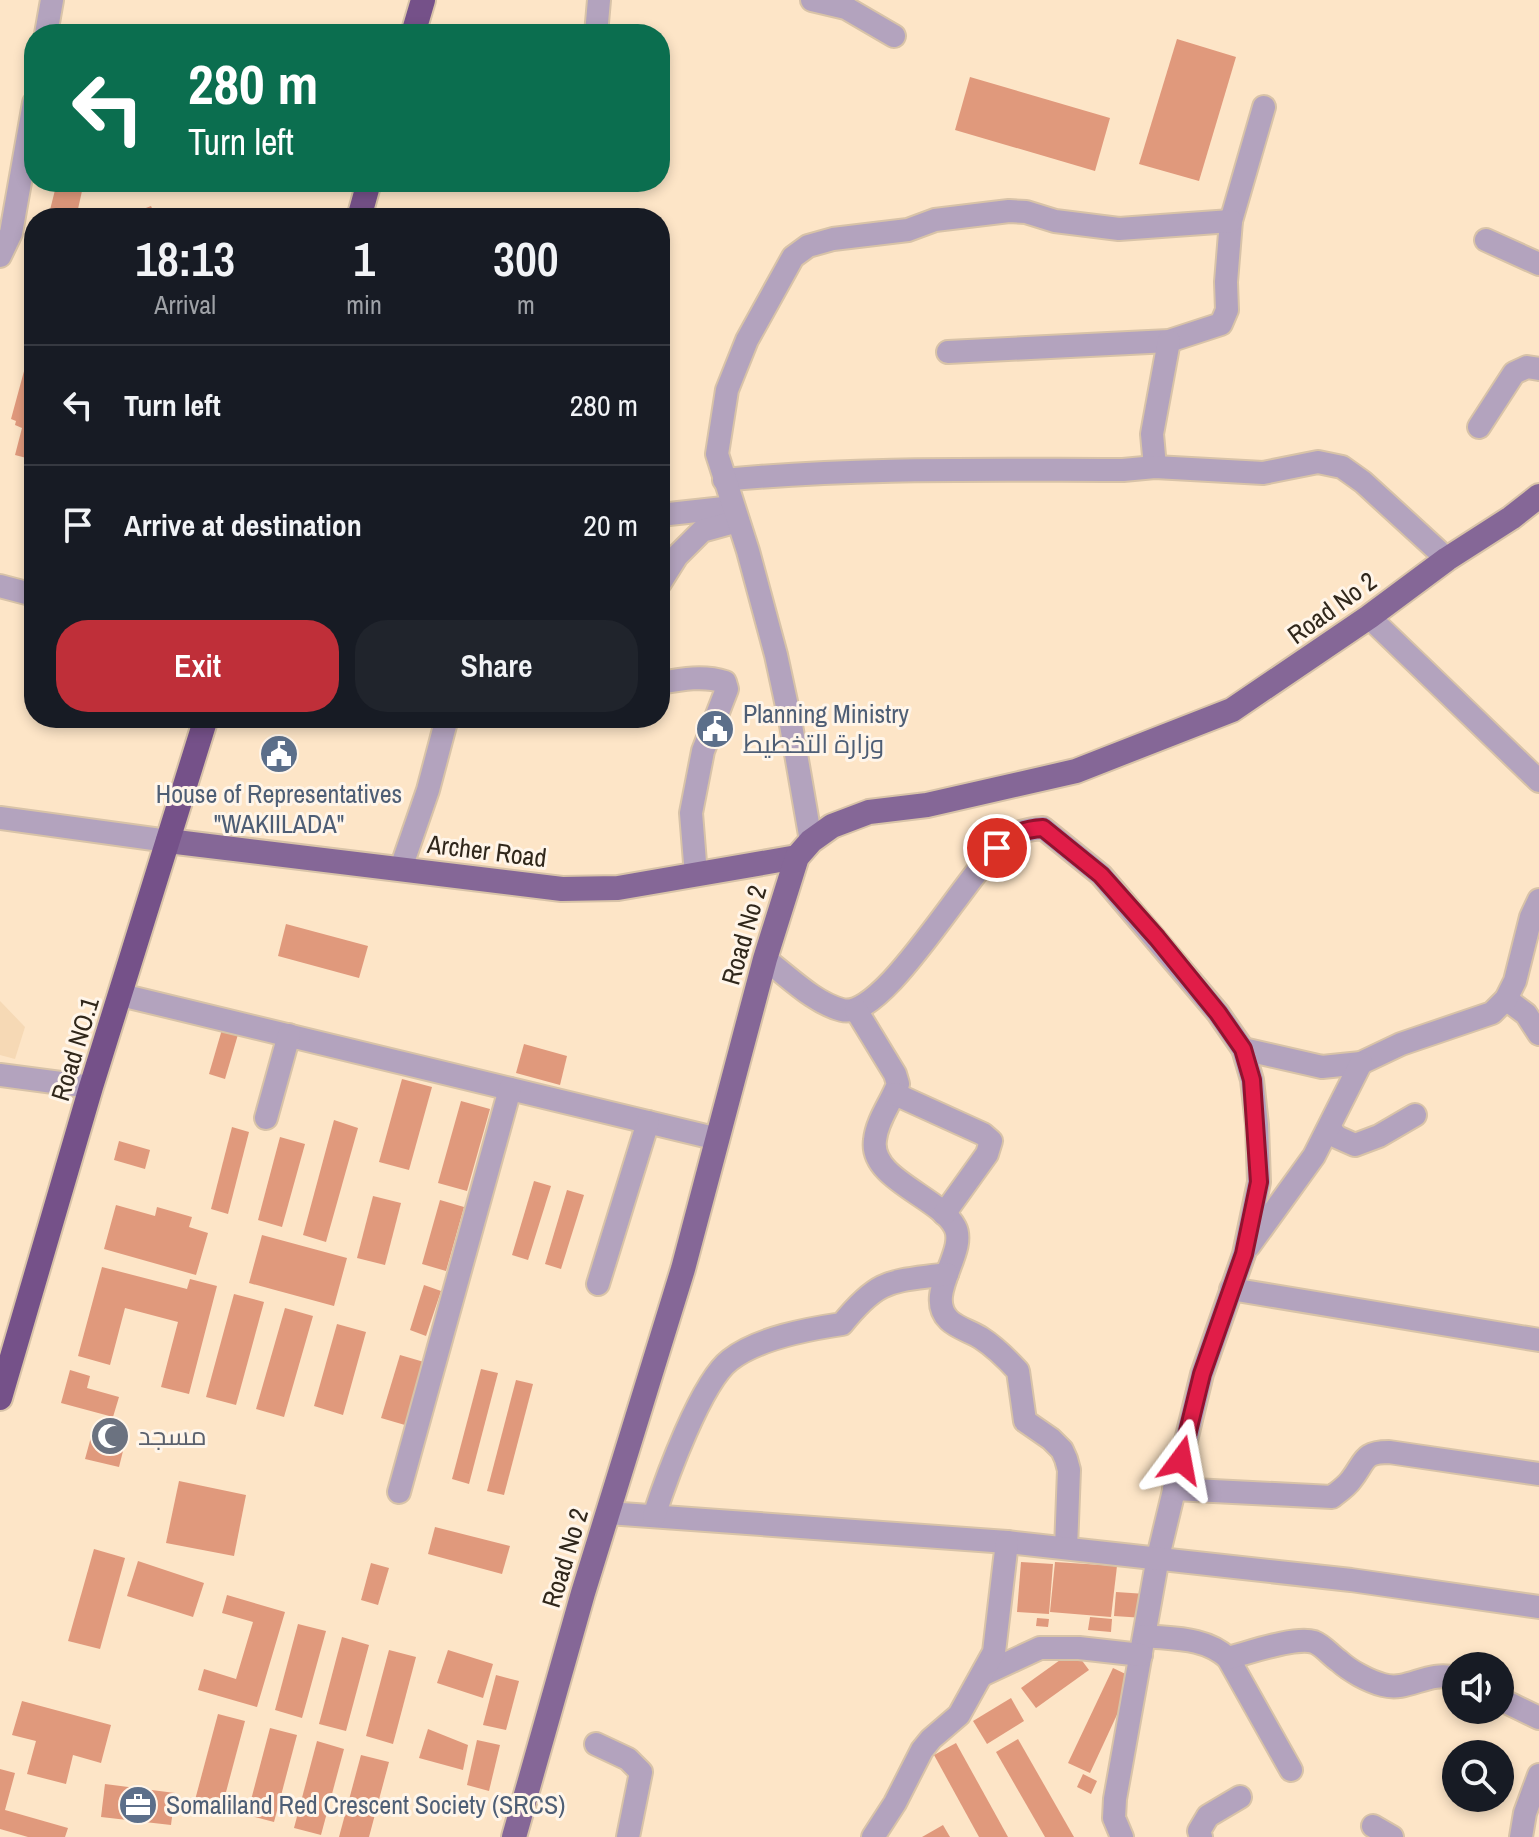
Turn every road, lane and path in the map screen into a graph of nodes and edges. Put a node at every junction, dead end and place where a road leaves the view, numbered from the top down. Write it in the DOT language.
graph roads {
  1 [pos="52,0"];
  2 [pos="423,0"];
  3 [pos="599,0"];
  4 [pos="812,0"];
  5 [pos="48,24"];
  6 [pos="416,24"];
  7 [pos="597,24"];
  8 [pos="894,36"];
  9 [pos="1264,107"];
  10 [pos="24,160"];
  11 [pos="1231,221"];
  12 [pos="1486,240"];
  13 [pos="0,256"];
  14 [pos="1539,264"];
  15 [pos="1169,341"];
  16 [pos="948,352"];
  17 [pos="1539,369"];
  18 [pos="1479,427"];
  19 [pos="1155,467"];
  20 [pos="724,480"];
  21 [pos="1539,496"];
  22 [pos="735,514"];
  23 [pos="670,515"];
  24 [pos="1447,559"];
  25 [pos="670,567"];
  26 [pos="0,586"];
  27 [pos="24,592"];
  28 [pos="1369,617"];
  29 [pos="670,681"];
  30 [pos="203,728"];
  31 [pos="444,728"];
  32 [pos="1539,781"];
  33 [pos="0,818"];
  34 [pos="168,841"];
  35 [pos="804,849"];
  36 [pos="401,868"];
  37 [pos="696,875"];
  38 [pos="1539,900"];
  39 [pos="765,959"];
  40 [pos="121,995"];
  41 [pos="1506,999"];
  42 [pos="856,1010"];
  43 [pos="1532,1016"];
  44 [pos="1539,1034"];
  45 [pos="289,1035"];
  46 [pos="1243,1049"];
  47 [pos="1361,1063"];
  48 [pos="0,1075"];
  49 [pos="91,1087"];
  50 [pos="510,1089"];
  51 [pos="895,1094"];
  52 [pos="1415,1115"];
  53 [pos="266,1118"];
  54 [pos="648,1122"];
  55 [pos="1329,1128"];
  56 [pos="718,1139"];
  57 [pos="944,1214"];
  58 [pos="1244,1254"];
  59 [pos="947,1274"];
  60 [pos="598,1284"];
  61 [pos="1231,1289"];
  62 [pos="1539,1340"];
  63 [pos="0,1398"];
  64 [pos="1539,1474"];
  65 [pos="1174,1489"];
  66 [pos="399,1492"];
  67 [pos="608,1513"];
  68 [pos="654,1516"];
  69 [pos="1007,1542"];
  70 [pos="1066,1548"];
  71 [pos="1158,1557"];
  72 [pos="1539,1607"];
  73 [pos="1143,1645"];
  74 [pos="1228,1658"];
  75 [pos="982,1675"];
  76 [pos="1442,1677"];
  77 [pos="1514,1706"];
  78 [pos="1539,1718"];
  79 [pos="596,1744"];
  80 [pos="1291,1770"];
  81 [pos="1539,1775"];
  82 [pos="1240,1797"];
  83 [pos="514,1837"];
  84 [pos="628,1837"];
  85 [pos="873,1837"];
  86 [pos="1122,1837"];
  87 [pos="1201,1837"];
  88 [pos="1521,1837"];
  1 -- 5 [label="street"];
  2 -- 6 [label="highway"];
  3 -- 7 [label="street"];
  4 -- 8 [label="street"];
  9 -- 11 [label="street"];
  10 -- 13 [label="street"];
  11 -- 15 [label="street"];
  11 -- 20 [label="street"];
  12 -- 14 [label="street"];
  15 -- 16 [label="street"];
  15 -- 19 [label="street"];
  17 -- 18 [label="street"];
  19 -- 20 [label="street"];
  19 -- 24 [label="street"];
  20 -- 22 [label="street"];
  21 -- 24 [label="main road, Road No 2"];
  22 -- 23 [label="street"];
  22 -- 25 [label="street"];
  22 -- 35 [label="street"];
  24 -- 28 [label="main road, Road No 2"];
  26 -- 27 [label="street"];
  28 -- 32 [label="street"];
  28 -- 35 [label="main road, Road No 2"];
  29 -- 37 [label="street"];
  30 -- 34 [label="highway, Road NO.1"];
  31 -- 36 [label="street"];
  33 -- 34 [label="street"];
  34 -- 36 [label="main road, Archer Road"];
  34 -- 40 [label="highway, Road NO.1"];
  35 -- 37 [label="main road, Archer Road"];
  35 -- 39 [label="main road, Road No 2"];
  36 -- 37 [label="main road, Archer Road"];
  38 -- 41 [label="street"];
  39 -- 42 [label="street"];
  39 -- 56 [label="main road, Road No 2"];
  40 -- 45 [label="street"];
  40 -- 49 [label="highway, Road NO.1"];
  41 -- 43 [label="street"];
  41 -- 47 [label="street"];
  42 -- 46 [label="street"];
  42 -- 51 [label="street"];
  43 -- 44 [label="street"];
  45 -- 50 [label="street"];
  45 -- 53 [label="street"];
  46 -- 47 [label="street"];
  46 -- 58 [label="street"];
  47 -- 55 [label="street"];
  48 -- 49 [label="street"];
  49 -- 63 [label="highway, Road NO.1"];
  50 -- 54 [label="street"];
  50 -- 66 [label="street"];
  51 -- 57 [label="street"];
  51 -- 57 [label="street"];
  52 -- 55 [label="street"];
  54 -- 56 [label="street"];
  54 -- 60 [label="street"];
  55 -- 58 [label="street"];
  56 -- 67 [label="main road, Road No 2"];
  57 -- 59 [label="street"];
  58 -- 61 [label="street"];
  59 -- 68 [label="street"];
  59 -- 70 [label="street"];
  61 -- 62 [label="street"];
  61 -- 65 [label="street"];
  64 -- 65 [label="street"];
  65 -- 71 [label="street"];
  67 -- 68 [label="street"];
  67 -- 83 [label="main road, Road No 2"];
  68 -- 69 [label="street"];
  69 -- 70 [label="street"];
  69 -- 75 [label="street"];
  70 -- 71 [label="street"];
  71 -- 72 [label="street"];
  71 -- 73 [label="street"];
  73 -- 74 [label="street"];
  73 -- 75 [label="street"];
  73 -- 86 [label="street"];
  74 -- 76 [label="street"];
  74 -- 80 [label="street"];
  75 -- 85 [label="street"];
  77 -- 78 [label="street"];
  79 -- 84 [label="street"];
  81 -- 88 [label="street"];
  82 -- 87 [label="street"];
}
